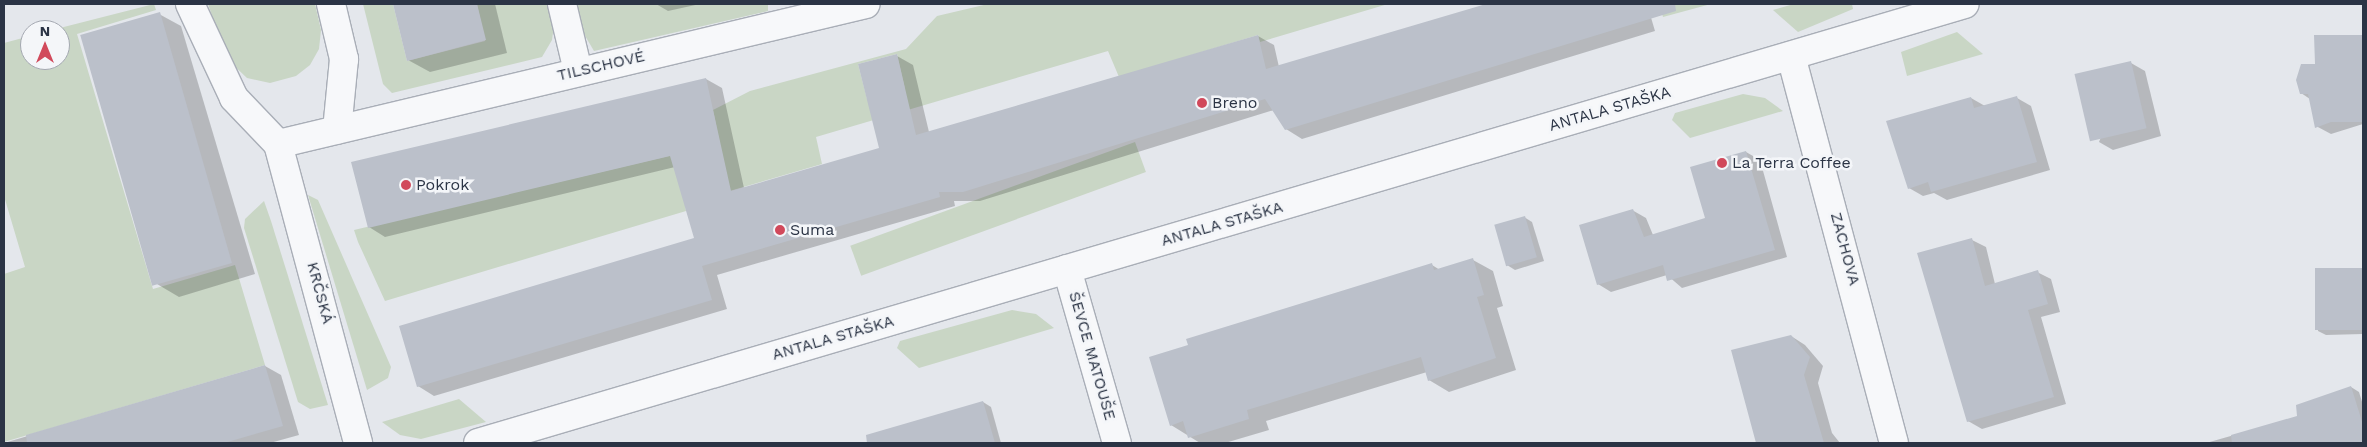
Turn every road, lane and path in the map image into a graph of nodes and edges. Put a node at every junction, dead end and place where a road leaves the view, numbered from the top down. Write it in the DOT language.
graph roads {
  1 [pos="190,4"];
  2 [pos="331,4"];
  3 [pos="562,4"];
  4 [pos="866,4"];
  5 [pos="1965,4"];
  6 [pos="1791,56"];
  7 [pos="578,71"];
  8 [pos="337,130"];
  9 [pos="278,144"];
  10 [pos="1067,269"];
  11 [pos="358,443"];
  12 [pos="478,443"];
  13 [pos="1117,443"];
  14 [pos="1894,443"];
  1 -- 9 [label="street, KRČSKÁ"];
  2 -- 8 [label="street"];
  3 -- 7 [label="street"];
  4 -- 7 [label="street, TILSCHOVÉ"];
  5 -- 6 [label="street, ANTALA STAŠKA"];
  6 -- 10 [label="street, ANTALA STAŠKA"];
  6 -- 14 [label="street, ZACHOVA"];
  7 -- 8 [label="street, TILSCHOVÉ"];
  8 -- 9 [label="street"];
  9 -- 11 [label="street, KRČSKÁ"];
  10 -- 12 [label="street, ANTALA STAŠKA"];
  10 -- 13 [label="street, ŠEVCE MATOUŠE"];
}
